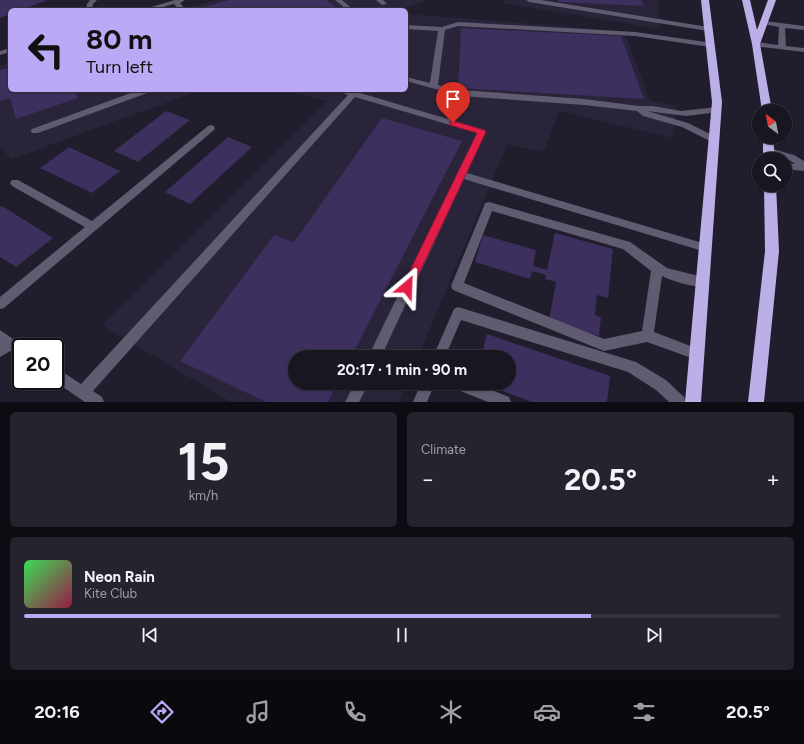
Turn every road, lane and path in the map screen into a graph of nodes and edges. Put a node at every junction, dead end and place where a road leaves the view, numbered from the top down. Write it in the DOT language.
graph roads {
  1 [pos="338,0"];
  2 [pos="529,0"];
  3 [pos="705,0"];
  4 [pos="746,0"];
  5 [pos="772,0"];
  6 [pos="179,1"];
  7 [pos="152,8"];
  8 [pos="348,8"];
  9 [pos="764,23"];
  10 [pos="782,25"];
  11 [pos="408,27"];
  12 [pos="442,28"];
  13 [pos="804,28"];
  14 [pos="708,29"];
  15 [pos="756,44"];
  16 [pos="710,45"];
  17 [pos="782,47"];
  18 [pos="804,49"];
  19 [pos="408,80"];
  20 [pos="434,86"];
  21 [pos="142,92"];
  22 [pos="347,92"];
  23 [pos="353,94"];
  24 [pos="766,104"];
  25 [pos="638,109"];
  26 [pos="717,110"];
  27 [pos="211,128"];
  28 [pos="35,131"];
  29 [pos="715,140"];
  30 [pos="792,158"];
  31 [pos="804,166"];
  32 [pos="792,168"];
  33 [pos="461,175"];
  34 [pos="15,183"];
  35 [pos="770,192"];
  36 [pos="93,227"];
  37 [pos="706,248"];
  38 [pos="658,269"];
  39 [pos="703,282"];
  40 [pos="0,304"];
  41 [pos="647,336"];
  42 [pos="377,350"];
  43 [pos="442,350"];
  44 [pos="697,354"];
  45 [pos="64,380"];
  46 [pos="358,390"];
  47 [pos="425,390"];
  48 [pos="475,390"];
  49 [pos="82,393"];
  50 [pos="97,402"];
  51 [pos="352,402"];
  52 [pos="420,402"];
  53 [pos="504,402"];
  54 [pos="679,402"];
  55 [pos="693,402"];
  56 [pos="756,402"];
  1 -- 8 [label="street"];
  2 -- 14 [label="street"];
  3 -- 14 [label="highway"];
  4 -- 15 [label="highway"];
  5 -- 9 [label="highway"];
  6 -- 7 [label="street"];
  9 -- 10 [label="street"];
  9 -- 15 [label="highway"];
  10 -- 13 [label="street"];
  10 -- 17 [label="street"];
  11 -- 12 [label="street"];
  12 -- 16 [label="street"];
  12 -- 20 [label="street"];
  14 -- 16 [label="highway"];
  15 -- 17 [label="street"];
  15 -- 24 [label="highway"];
  16 -- 26 [label="highway"];
  17 -- 18 [label="street"];
  19 -- 20 [label="street"];
  20 -- 25 [label="street"];
  21 -- 28 [label="street"];
  22 -- 23 [label="street"];
  23 -- 33 [label="street"];
  23 -- 49 [label="street"];
  25 -- 26 [label="street"];
  25 -- 29 [label="street"];
  26 -- 29 [label="highway"];
  27 -- 36 [label="street"];
  29 -- 37 [label="highway"];
  30 -- 31 [label="street"];
  31 -- 32 [label="street"];
  33 -- 37 [label="street"];
  33 -- 42 [label="street"];
  34 -- 36 [label="street"];
  35 -- 56 [label="highway"];
  36 -- 40 [label="street"];
  37 -- 39 [label="highway"];
  38 -- 39 [label="street"];
  38 -- 41 [label="street"];
  38 -- 41 [label="street"];
  39 -- 44 [label="highway"];
  41 -- 44 [label="street"];
  43 -- 54 [label="street"];
  44 -- 55 [label="highway"];
  45 -- 49 [label="street"];
  46 -- 51 [label="street"];
  47 -- 52 [label="street"];
  48 -- 53 [label="street"];
  49 -- 50 [label="street"];
}
